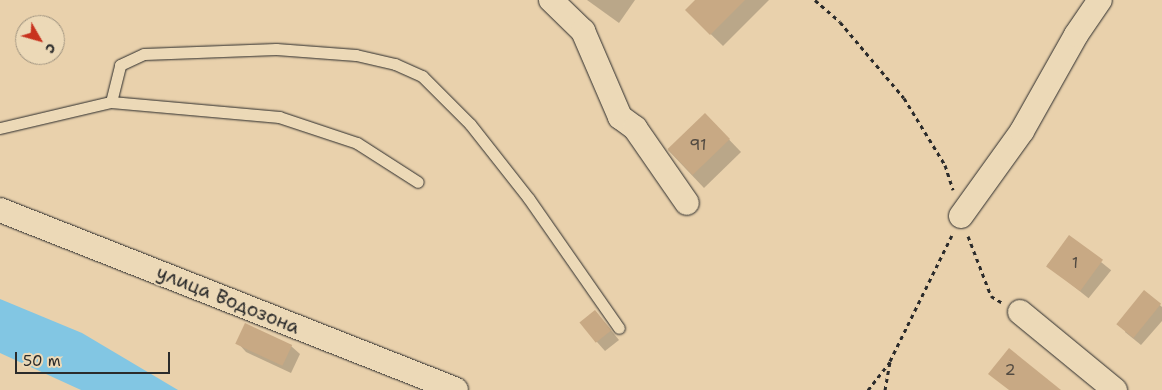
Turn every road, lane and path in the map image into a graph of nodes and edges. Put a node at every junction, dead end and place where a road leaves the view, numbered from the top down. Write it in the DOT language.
graph roads {
  1 [pos="551,0"];
  2 [pos="815,0"];
  3 [pos="1100,0"];
  4 [pos="110,102"];
  5 [pos="0,128"];
  6 [pos="418,182"];
  7 [pos="687,203"];
  8 [pos="0,210"];
  9 [pos="961,216"];
  10 [pos="1020,312"];
  11 [pos="619,328"];
  12 [pos="890,361"];
  13 [pos="456,390"];
  14 [pos="868,390"];
  15 [pos="885,390"];
  16 [pos="1115,390"];
  1 -- 7 [label="street"];
  2 -- 9 [label="path"];
  3 -- 9 [label="street"];
  4 -- 5 [label="lane"];
  4 -- 6 [label="lane"];
  4 -- 11 [label="lane"];
  8 -- 13 [label="street, улица Водозона"];
  9 -- 10 [label="path"];
  9 -- 12 [label="path"];
  10 -- 16 [label="street"];
  12 -- 14 [label="path"];
  12 -- 15 [label="path"];
}
